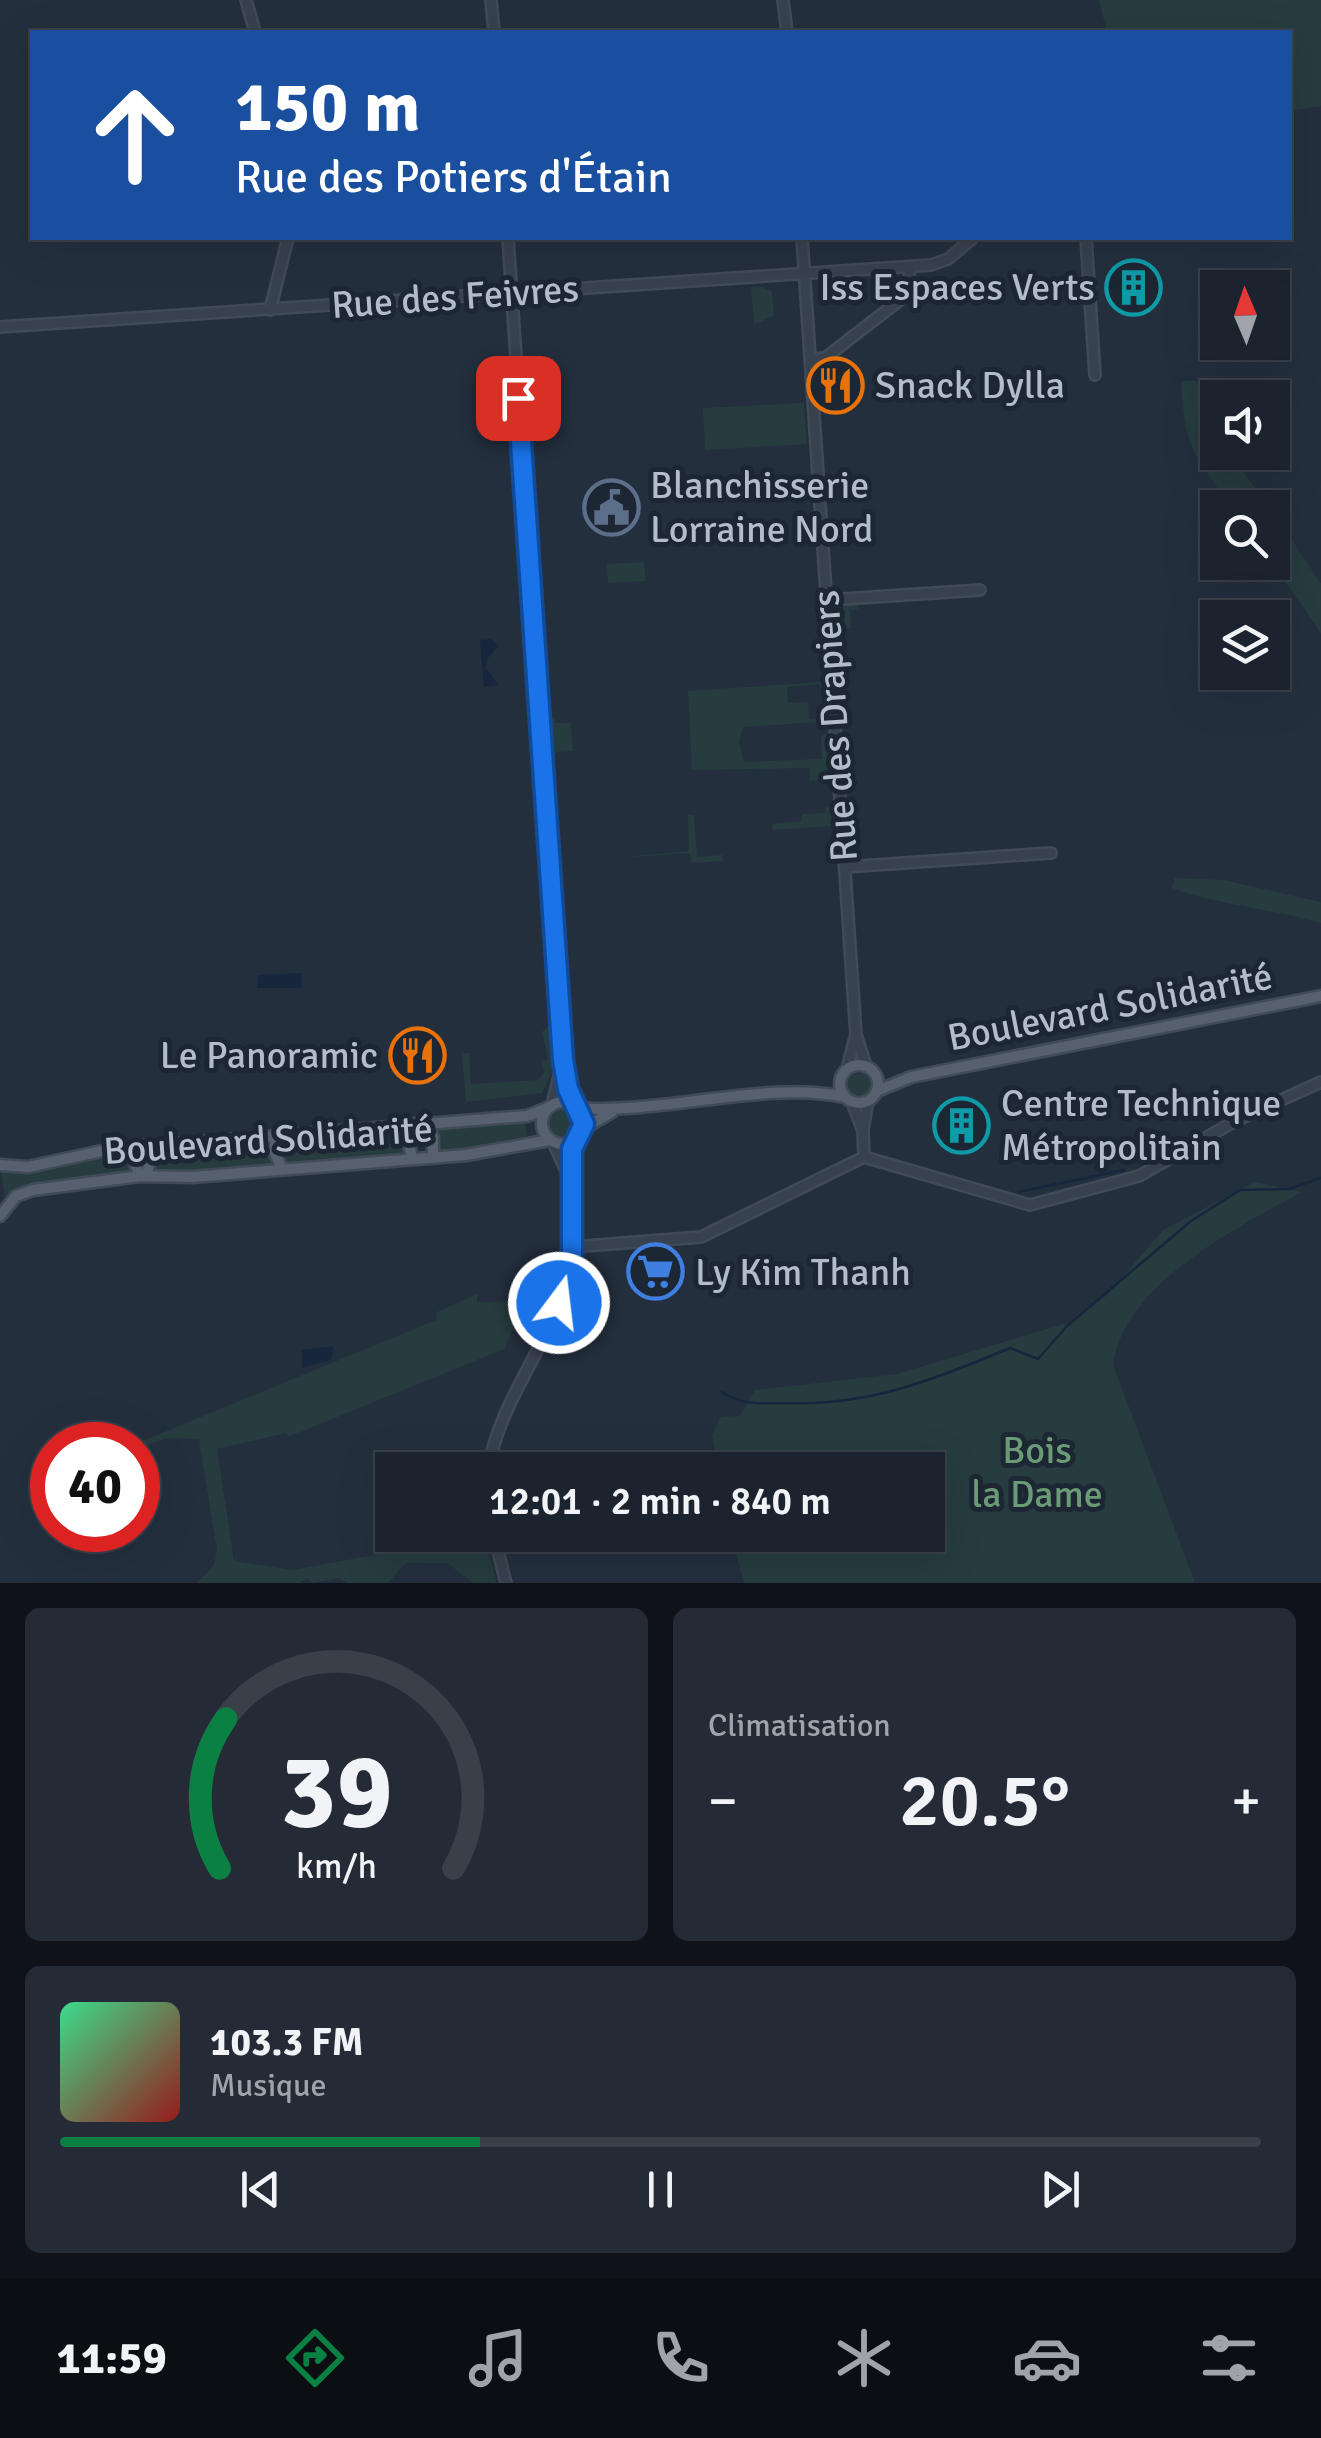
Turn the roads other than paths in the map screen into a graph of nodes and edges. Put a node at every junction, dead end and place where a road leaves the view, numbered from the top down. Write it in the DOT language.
graph roads {
  1 [pos="246,0"];
  2 [pos="492,0"];
  3 [pos="784,0"];
  4 [pos="254,30"];
  5 [pos="494,30"];
  6 [pos="787,30"];
  7 [pos="288,240"];
  8 [pos="508,240"];
  9 [pos="802,240"];
  10 [pos="970,240"];
  11 [pos="1086,240"];
  12 [pos="909,266"];
  13 [pos="804,274"];
  14 [pos="512,293"];
  15 [pos="270,310"];
  16 [pos="0,327"];
  17 [pos="810,359"];
  18 [pos="1095,375"];
  19 [pos="980,590"];
  20 [pos="827,600"];
  21 [pos="1051,853"];
  22 [pos="844,867"];
  23 [pos="1321,996"];
  24 [pos="856,1035"];
  25 [pos="563,1060"];
  26 [pos="870,1069"];
  27 [pos="844,1073"];
  28 [pos="911,1076"];
  29 [pos="1321,1082"];
  30 [pos="877,1090"];
  31 [pos="807,1093"];
  32 [pos="848,1100"];
  33 [pos="868,1101"];
  34 [pos="551,1106"];
  35 [pos="575,1107"];
  36 [pos="618,1110"];
  37 [pos="419,1124"];
  38 [pos="583,1129"];
  39 [pos="862,1131"];
  40 [pos="277,1135"];
  41 [pos="551,1141"];
  42 [pos="574,1141"];
  43 [pos="143,1146"];
  44 [pos="864,1156"];
  45 [pos="433,1158"];
  46 [pos="412,1159"];
  47 [pos="0,1165"];
  48 [pos="282,1169"];
  49 [pos="143,1176"];
  50 [pos="569,1178"];
  51 [pos="0,1216"];
  52 [pos="572,1248"];
  53 [pos="492,1452"];
  54 [pos="498,1552"];
  55 [pos="506,1583"];
  1 -- 4 [label="street"];
  2 -- 5 [label="street"];
  3 -- 6 [label="street"];
  7 -- 15 [label="street"];
  8 -- 14 [label="street"];
  9 -- 13 [label="street, Rue des Drapiers"];
  10 -- 12 [label="street, Rue des Feivres"];
  11 -- 18 [label="street"];
  12 -- 13 [label="street, Rue des Feivres"];
  12 -- 17 [label="street"];
  13 -- 14 [label="street, Rue des Feivres"];
  13 -- 17 [label="street, Rue des Drapiers"];
  14 -- 15 [label="street, Rue des Feivres"];
  14 -- 25 [label="street"];
  15 -- 16 [label="street, Rue des Feivres"];
  17 -- 20 [label="street, Rue des Drapiers"];
  19 -- 20 [label="street"];
  20 -- 22 [label="street, Rue des Drapiers"];
  21 -- 22 [label="street"];
  22 -- 24 [label="street, Rue des Drapiers"];
  23 -- 28 [label="main road, Boulevard Solidarité"];
  24 -- 26 [label="street, Rue des Drapiers"];
  24 -- 27 [label="street, Rue des Drapiers"];
  25 -- 34 [label="street"];
  25 -- 35 [label="street"];
  26 -- 27 [label="main road, Boulevard Solidarité"];
  26 -- 28 [label="main road, Boulevard Solidarité"];
  26 -- 30 [label="main road"];
  27 -- 31 [label="main road"];
  27 -- 32 [label="main road"];
  28 -- 30 [label="main road, Boulevard Solidarité"];
  29 -- 44 [label="street"];
  30 -- 33 [label="main road"];
  31 -- 32 [label="main road"];
  31 -- 36 [label="main road"];
  32 -- 33 [label="main road"];
  32 -- 39 [label="street"];
  33 -- 39 [label="street"];
  34 -- 35 [label="main road"];
  34 -- 37 [label="main road, Boulevard Solidarité"];
  34 -- 41 [label="main road"];
  35 -- 36 [label="main road"];
  35 -- 38 [label="main road"];
  36 -- 38 [label="main road"];
  37 -- 40 [label="main road, Boulevard Solidarité"];
  37 -- 45 [label="main road"];
  37 -- 46 [label="main road"];
  38 -- 42 [label="main road"];
  39 -- 44 [label="street"];
  40 -- 43 [label="main road, Boulevard Solidarité"];
  40 -- 48 [label="main road"];
  41 -- 42 [label="main road"];
  41 -- 45 [label="main road, Boulevard Solidarité"];
  41 -- 50 [label="street"];
  42 -- 50 [label="street"];
  43 -- 47 [label="main road, Boulevard Solidarité"];
  43 -- 49 [label="main road"];
  44 -- 52 [label="street"];
  45 -- 46 [label="main road, Boulevard Solidarité"];
  46 -- 48 [label="main road, Boulevard Solidarité"];
  48 -- 49 [label="main road, Boulevard Solidarité"];
  49 -- 51 [label="main road, Boulevard Solidarité"];
  50 -- 52 [label="street"];
  52 -- 53 [label="street"];
  54 -- 55 [label="street"];
}
